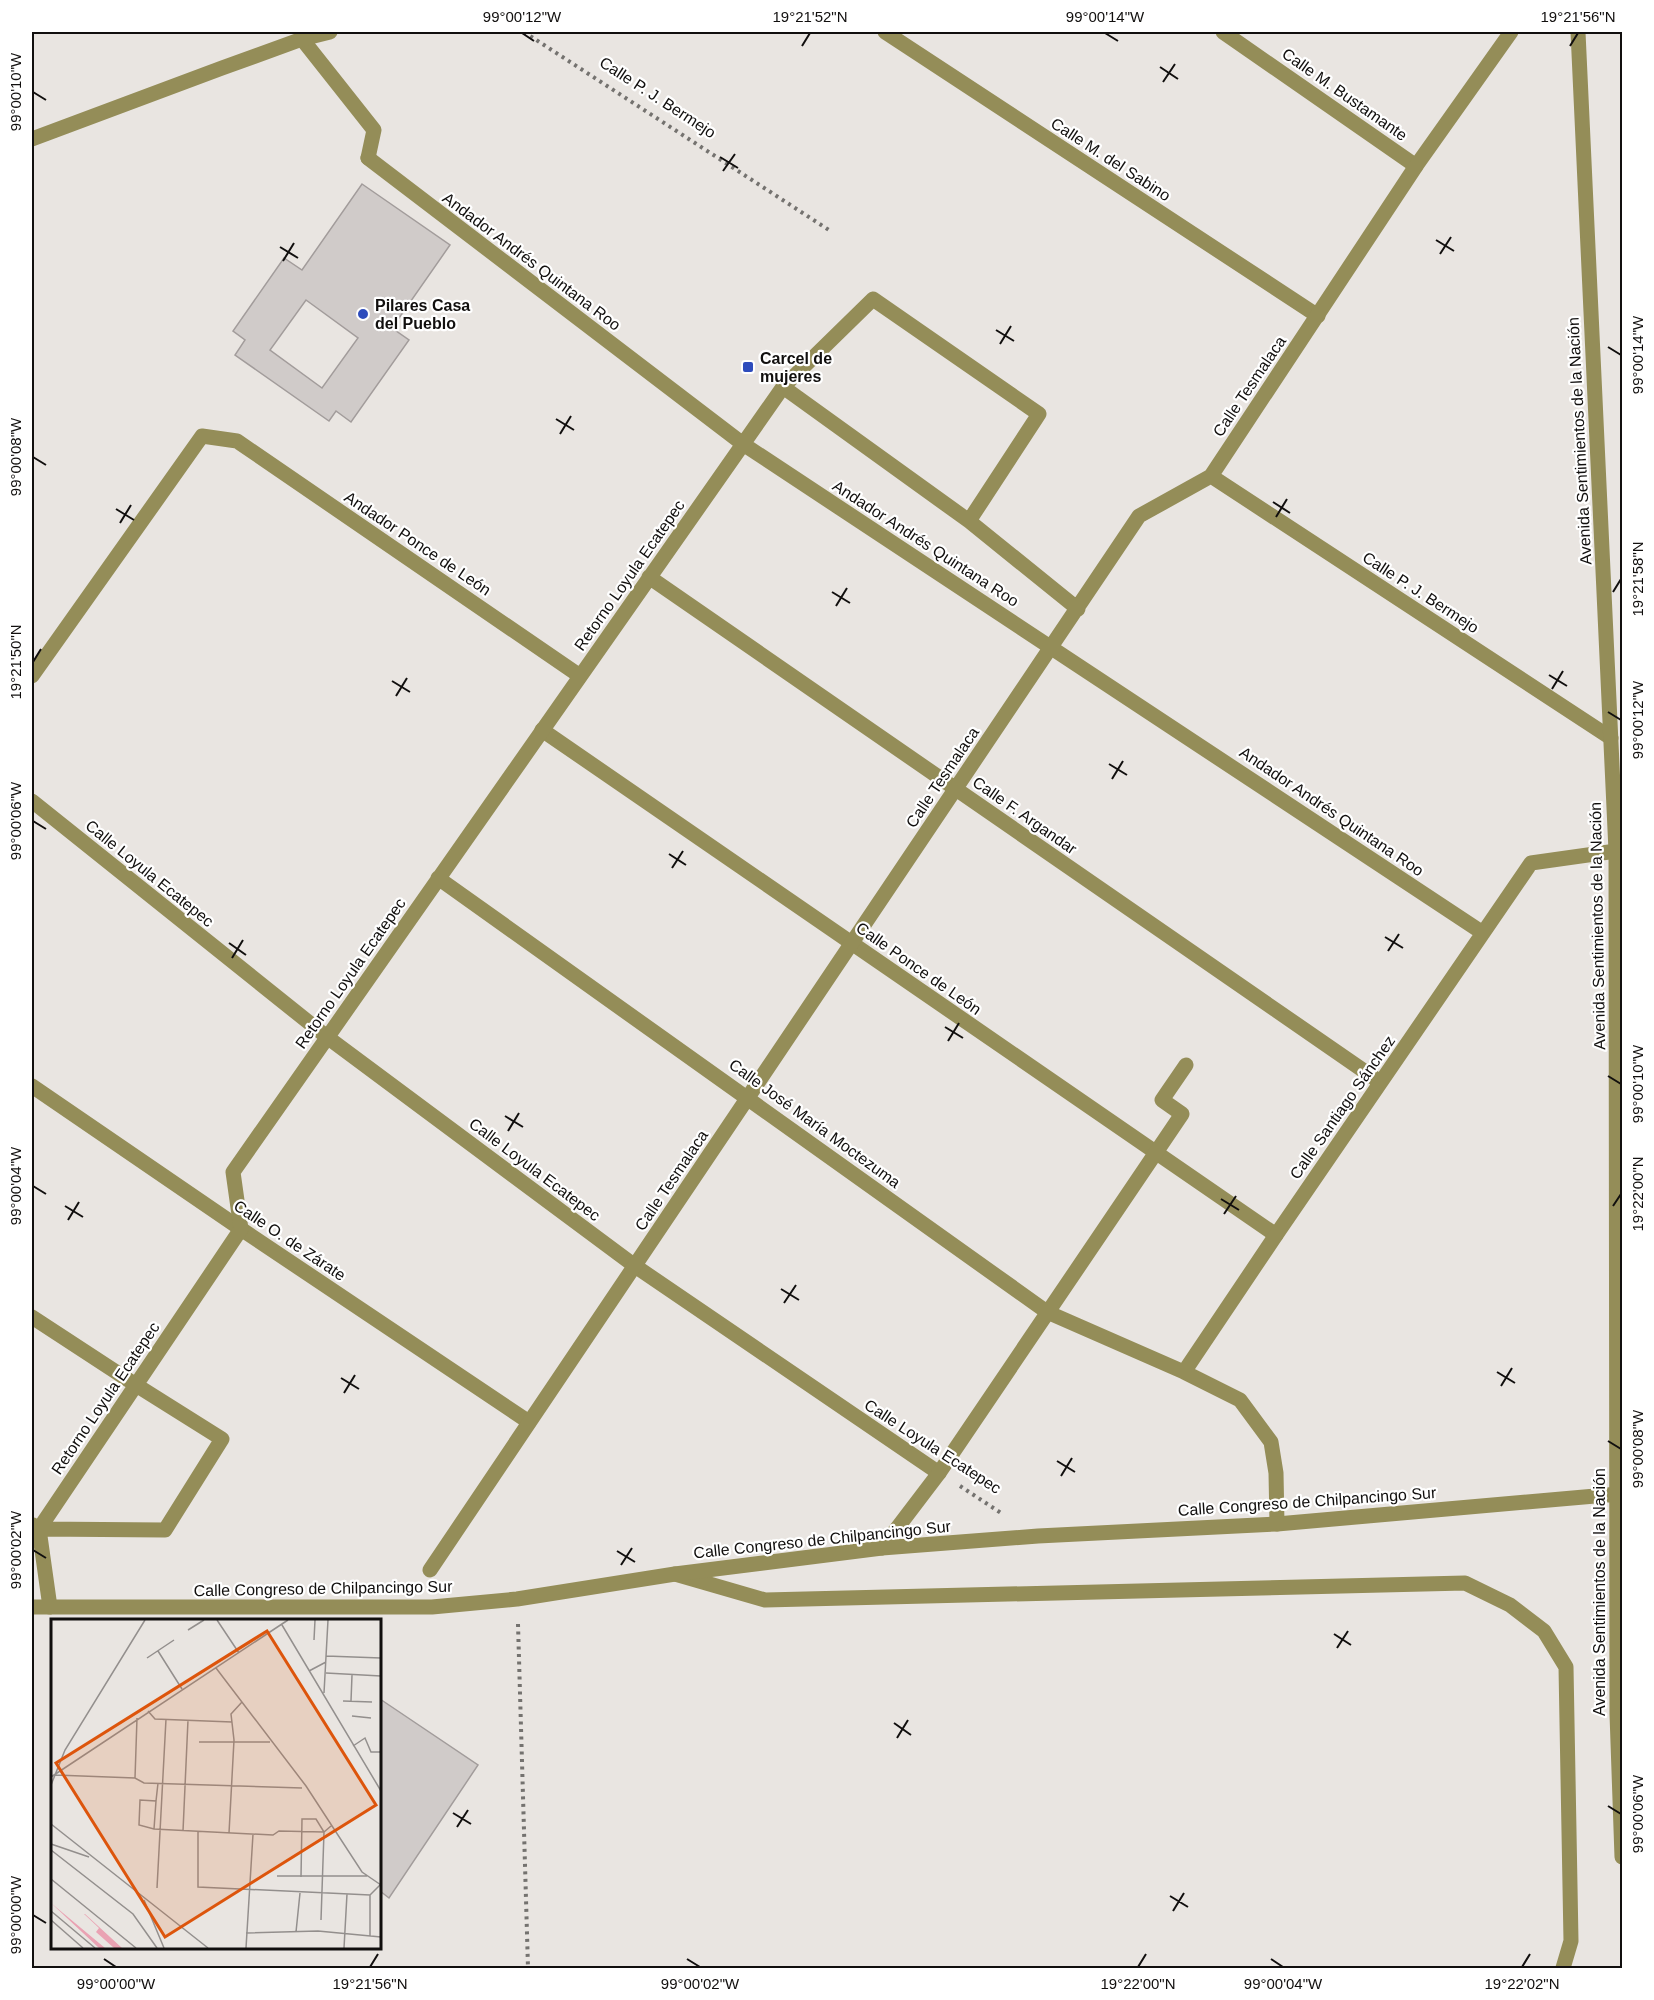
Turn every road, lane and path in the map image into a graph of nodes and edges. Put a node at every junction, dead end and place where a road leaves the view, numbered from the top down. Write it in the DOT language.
graph roads {
  1 [pos="330,32"];
  2 [pos="524,32"];
  3 [pos="885,32"];
  4 [pos="1223,32"];
  5 [pos="1511,32"];
  6 [pos="1578,32"];
  7 [pos="302,39"];
  8 [pos="32,139"];
  9 [pos="1416,166"];
  10 [pos="832,232"];
  11 [pos="1318,316"];
  12 [pos="783,387"];
  13 [pos="742,444"];
  14 [pos="1211,476"];
  15 [pos="969,521"];
  16 [pos="650,577"];
  17 [pos="1078,609"];
  18 [pos="1052,647"];
  19 [pos="32,676"];
  20 [pos="579,676"];
  21 [pos="542,730"];
  22 [pos="1611,738"];
  23 [pos="956,789"];
  24 [pos="32,801"];
  25 [pos="1616,851"];
  26 [pos="438,878"];
  27 [pos="1483,933"];
  28 [pos="852,944"];
  29 [pos="327,1037"];
  30 [pos="1186,1065"];
  31 [pos="1380,1082"];
  32 [pos="32,1086"];
  33 [pos="748,1097"];
  34 [pos="1155,1153"];
  35 [pos="1619,1172"];
  36 [pos="241,1228"];
  37 [pos="1276,1235"];
  38 [pos="634,1266"];
  39 [pos="1047,1312"];
  40 [pos="32,1317"];
  41 [pos="1184,1372"];
  42 [pos="136,1385"];
  43 [pos="529,1422"];
  44 [pos="939,1473"];
  45 [pos="1618,1494"];
  46 [pos="1277,1524"];
  47 [pos="35,1526"];
  48 [pos="1038,1536"];
  49 [pos="882,1548"];
  50 [pos="430,1570"];
  51 [pos="675,1574"];
  52 [pos="517,1599"];
  53 [pos="32,1607"];
  54 [pos="50,1607"];
  55 [pos="1620,1714"];
  56 [pos="1623,1857"];
  57 [pos="528,1968"];
  58 [pos="1563,1968"];
  1 -- 7 [label="street"];
  2 -- 10 [label="path, Calle P. J. Bermejo"];
  3 -- 11 [label="street, Calle M. del Sabino"];
  4 -- 9 [label="street, Calle M. Bustamante"];
  5 -- 9 [label="street, Calle Tesmalaca"];
  6 -- 22 [label="street, Avenida Sentimientos de la Nación"];
  7 -- 8 [label="street"];
  7 -- 13 [label="street, Andador Andrés Quintana Roo"];
  9 -- 11 [label="street, Calle Tesmalaca"];
  11 -- 14 [label="street, Calle Tesmalaca"];
  12 -- 13 [label="street, Retorno Loyula Ecatepec"];
  12 -- 15 [label="street"];
  12 -- 15 [label="street, Retorno Loyula Ecatepec"];
  13 -- 16 [label="street, Retorno Loyula Ecatepec"];
  13 -- 18 [label="street, Andador Andrés Quintana Roo"];
  14 -- 17 [label="street, Calle Tesmalaca"];
  14 -- 22 [label="street, Calle P. J. Bermejo"];
  15 -- 17 [label="street"];
  16 -- 20 [label="street, Retorno Loyula Ecatepec"];
  16 -- 23 [label="street, Calle F. Argandar"];
  17 -- 18 [label="street, Calle Tesmalaca"];
  18 -- 23 [label="street, Calle Tesmalaca"];
  18 -- 27 [label="street, Andador Andrés Quintana Roo"];
  19 -- 20 [label="street, Andador Ponce de León"];
  20 -- 21 [label="street, Retorno Loyula Ecatepec"];
  21 -- 26 [label="street, Retorno Loyula Ecatepec"];
  21 -- 28 [label="street, Calle Ponce de León"];
  22 -- 25 [label="street, Avenida Sentimientos de la Nación"];
  23 -- 28 [label="street, Calle Tesmalaca"];
  23 -- 31 [label="street, Calle F. Argandar"];
  24 -- 29 [label="street, Calle Loyula Ecatepec"];
  25 -- 27 [label="street, Calle Santiago Sánchez"];
  25 -- 35 [label="street, Avenida Sentimientos de la Nación"];
  26 -- 29 [label="street, Retorno Loyula Ecatepec"];
  26 -- 33 [label="street, Calle José María Moctezuma"];
  27 -- 31 [label="street, Calle Santiago Sánchez"];
  28 -- 33 [label="street, Calle Tesmalaca"];
  28 -- 34 [label="street, Calle Ponce de León"];
  29 -- 36 [label="street, Retorno Loyula Ecatepec"];
  29 -- 38 [label="street, Calle Loyula Ecatepec"];
  30 -- 34 [label="street"];
  31 -- 37 [label="street, Calle Santiago Sánchez"];
  32 -- 36 [label="street, Calle O. de Zárate"];
  33 -- 38 [label="street, Calle Tesmalaca"];
  33 -- 39 [label="street, Calle José María Moctezuma"];
  34 -- 37 [label="street, Calle Ponce de León"];
  34 -- 39 [label="street"];
  35 -- 45 [label="street, Avenida Sentimientos de la Nación"];
  36 -- 42 [label="street, Retorno Loyula Ecatepec"];
  36 -- 43 [label="street, Calle O. de Zárate"];
  37 -- 41 [label="street, Calle Santiago Sánchez"];
  38 -- 43 [label="street, Calle Tesmalaca"];
  38 -- 44 [label="street, Calle Loyula Ecatepec"];
  39 -- 41 [label="street, Calle José María Moctezuma"];
  39 -- 44 [label="street"];
  40 -- 42 [label="street"];
  41 -- 46 [label="street, Calle José María Moctezuma"];
  42 -- 47 [label="street, Retorno Loyula Ecatepec"];
  42 -- 47 [label="street"];
  43 -- 50 [label="street, Calle Tesmalaca"];
  44 -- 48 [label="path, Calle Loyula Ecatepec"];
  44 -- 49 [label="street"];
  45 -- 46 [label="street, Calle Congreso de Chilpancingo Sur"];
  45 -- 55 [label="street, Avenida Sentimientos de la Nación"];
  46 -- 48 [label="street, Calle Congreso de Chilpancingo Sur"];
  47 -- 54 [label="street"];
  48 -- 49 [label="street, Calle Congreso de Chilpancingo Sur"];
  49 -- 51 [label="street, Calle Congreso de Chilpancingo Sur"];
  51 -- 52 [label="street, Calle Congreso de Chilpancingo Sur"];
  51 -- 58 [label="street"];
  52 -- 54 [label="street, Calle Congreso de Chilpancingo Sur"];
  52 -- 57 [label="path"];
  53 -- 54 [label="street, Calle Congreso de Chilpancingo Sur"];
  55 -- 56 [label="street, Avenida Sentimientos de la Nación"];
}
